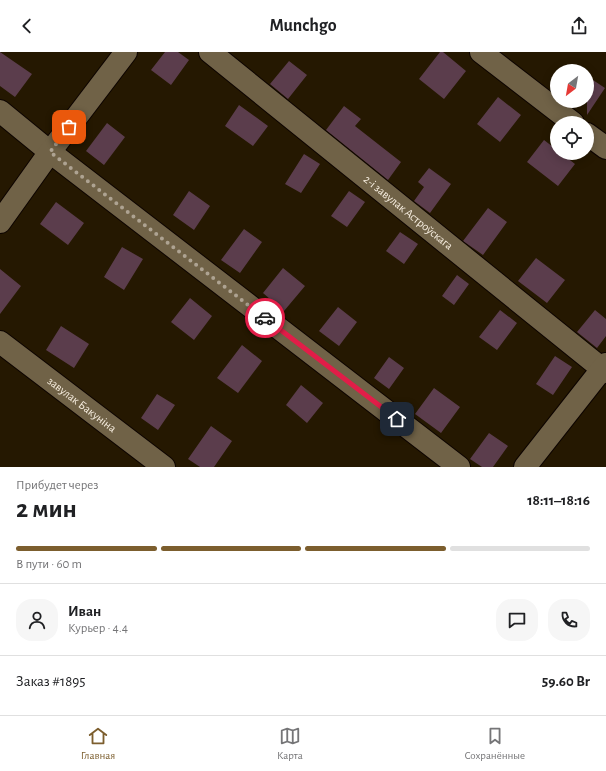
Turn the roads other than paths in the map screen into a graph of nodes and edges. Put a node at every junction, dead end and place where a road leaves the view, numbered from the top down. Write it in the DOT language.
graph roads {
  1 [pos="126,52"];
  2 [pos="210,52"];
  3 [pos="481,52"];
  4 [pos="0,111"];
  5 [pos="564,116"];
  6 [pos="594,139"];
  7 [pos="606,148"];
  8 [pos="50,152"];
  9 [pos="0,222"];
  10 [pos="0,342"];
  11 [pos="605,368"];
  12 [pos="164,467"];
  13 [pos="459,467"];
  14 [pos="525,467"];
  1 -- 8 [label="street"];
  2 -- 11 [label="street, 2-і завулак Астроўскага"];
  3 -- 5 [label="street"];
  4 -- 8 [label="street"];
  6 -- 7 [label="street"];
  8 -- 9 [label="street"];
  8 -- 13 [label="street"];
  10 -- 12 [label="street, завулак Бакуніна"];
  11 -- 14 [label="street"];
}
